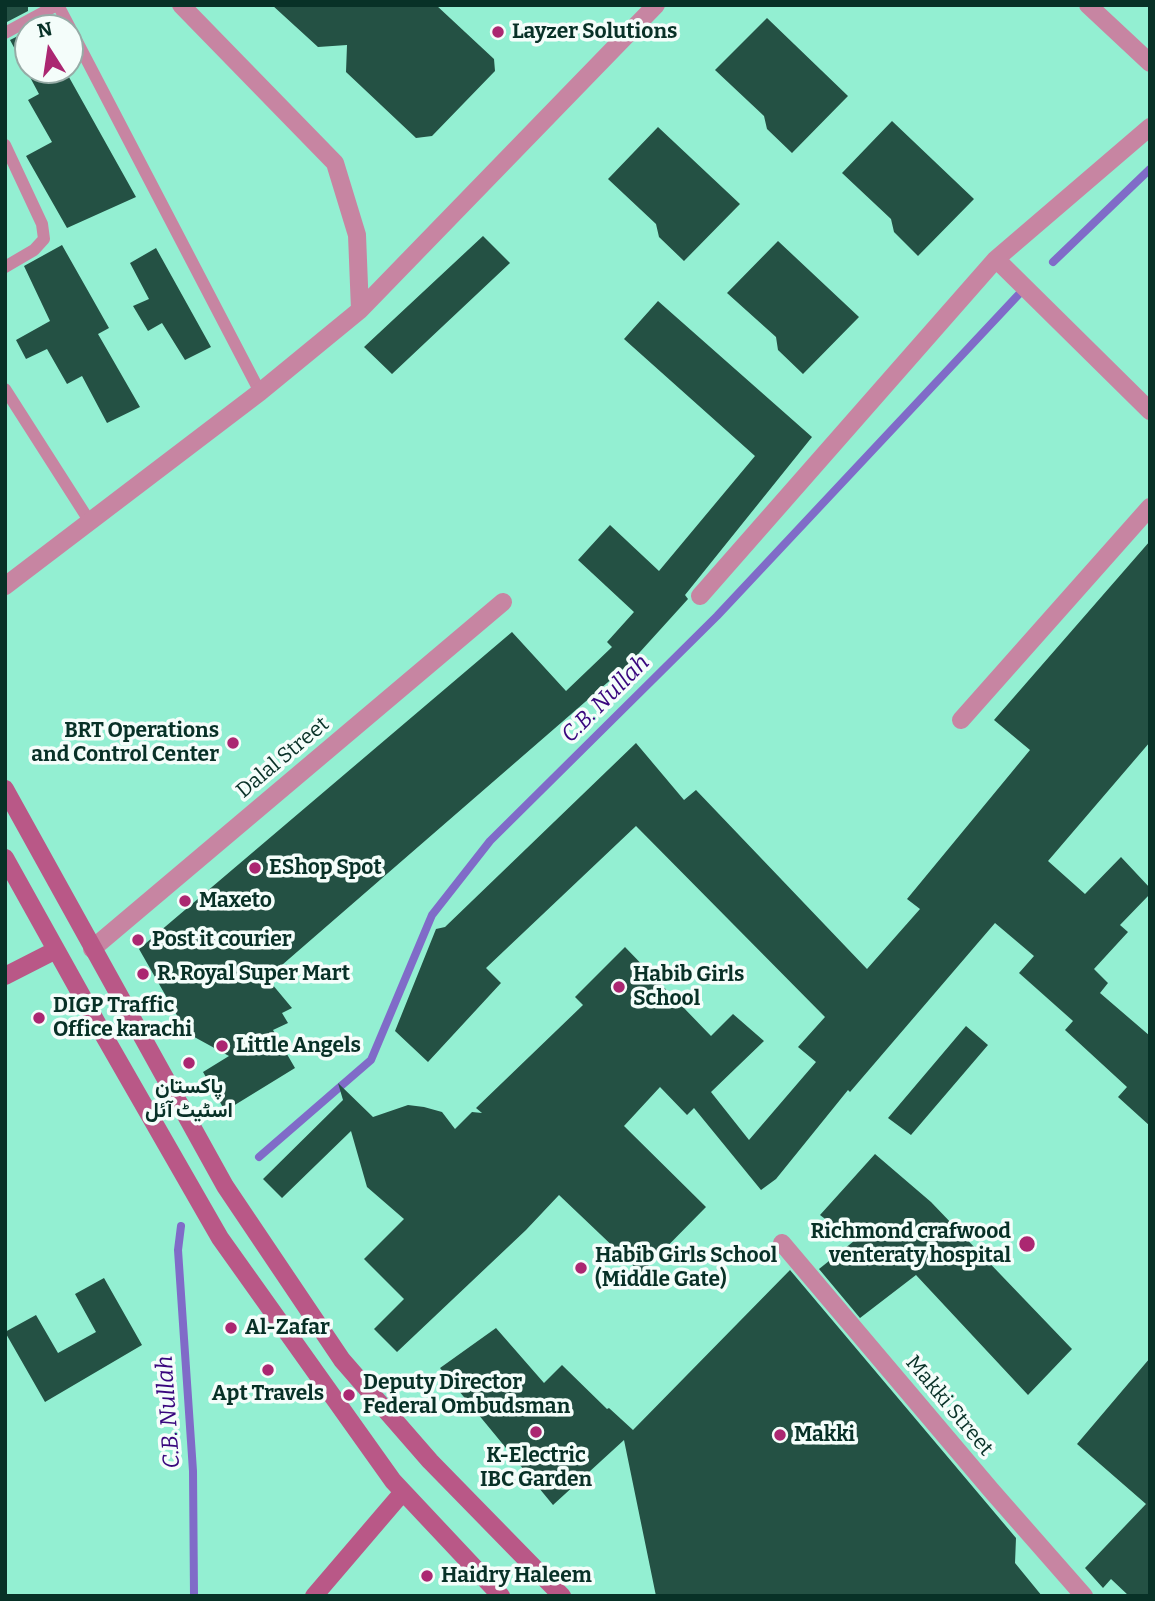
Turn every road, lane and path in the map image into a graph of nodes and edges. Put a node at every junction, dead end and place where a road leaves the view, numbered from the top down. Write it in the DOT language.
graph roads {
  1 [pos="57,5"];
  2 [pos="181,5"];
  3 [pos="656,5"];
  4 [pos="1088,5"];
  5 [pos="5,33"];
  6 [pos="1150,63"];
  7 [pos="1150,127"];
  8 [pos="5,145"];
  9 [pos="996,259"];
  10 [pos="5,267"];
  11 [pos="360,310"];
  12 [pos="5,389"];
  13 [pos="260,392"];
  14 [pos="1150,411"];
  15 [pos="1150,507"];
  16 [pos="90,522"];
  17 [pos="5,586"];
  18 [pos="700,597"];
  19 [pos="503,602"];
  20 [pos="961,720"];
  21 [pos="5,789"];
  22 [pos="5,859"];
  23 [pos="92,949"];
  24 [pos="55,950"];
  25 [pos="5,976"];
  26 [pos="782,1243"];
  27 [pos="403,1492"];
  28 [pos="314,1596"];
  29 [pos="501,1596"];
  30 [pos="562,1596"];
  31 [pos="1084,1596"];
  1 -- 5 [label="lane"];
  1 -- 13 [label="lane"];
  2 -- 11 [label="street"];
  3 -- 11 [label="street"];
  4 -- 6 [label="street"];
  7 -- 9 [label="street"];
  8 -- 10 [label="lane"];
  9 -- 14 [label="street"];
  9 -- 18 [label="street"];
  11 -- 13 [label="street"];
  12 -- 16 [label="lane"];
  13 -- 16 [label="street"];
  15 -- 20 [label="street"];
  16 -- 17 [label="street"];
  19 -- 23 [label="street, Dalal Street"];
  21 -- 23 [label="main road"];
  22 -- 24 [label="main road"];
  23 -- 30 [label="main road"];
  24 -- 25 [label="main road"];
  24 -- 27 [label="main road"];
  26 -- 31 [label="street, Makki Street"];
  27 -- 28 [label="main road"];
  27 -- 29 [label="main road"];
}
